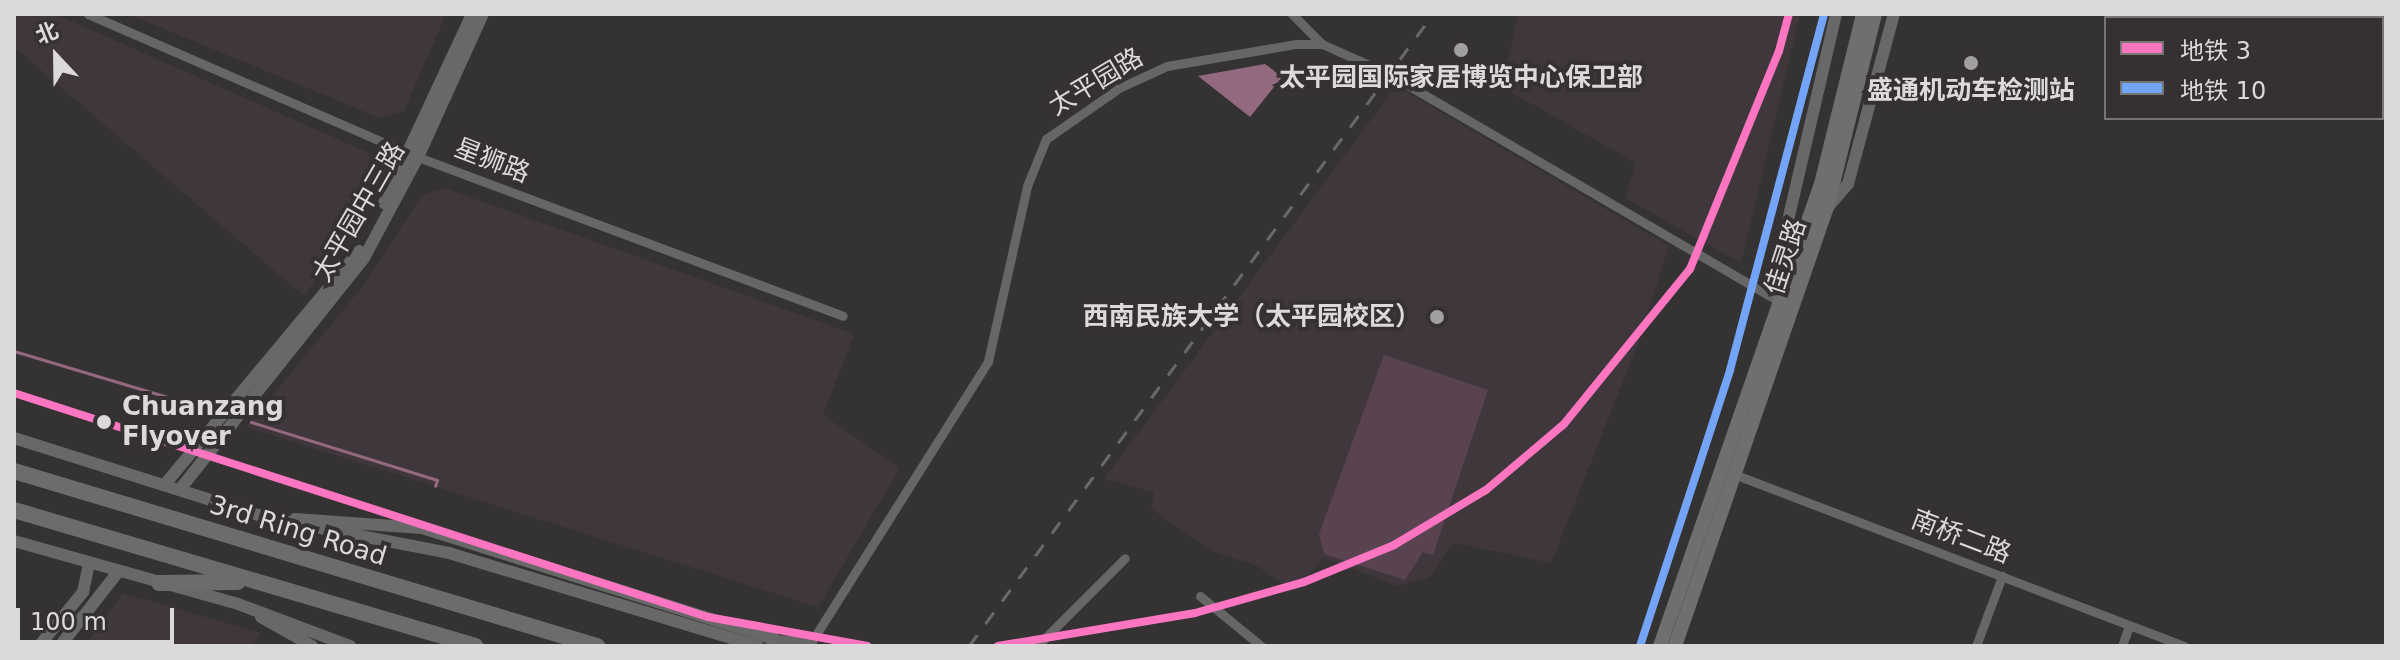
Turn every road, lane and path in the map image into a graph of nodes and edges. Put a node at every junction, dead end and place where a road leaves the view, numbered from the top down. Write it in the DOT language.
graph roads {
  1 [pos="88,14"];
  2 [pos="472,14"];
  3 [pos="483,14"];
  4 [pos="1292,14"];
  5 [pos="1836,14"];
  6 [pos="1863,14"];
  7 [pos="1875,14"];
  8 [pos="1894,14"];
  9 [pos="1322,44"];
  10 [pos="414,155"];
  11 [pos="1827,185"];
  12 [pos="1827,208"];
  13 [pos="1792,272"];
  14 [pos="1788,306"];
  15 [pos="843,316"];
  16 [pos="14,438"];
  17 [pos="14,471"];
  18 [pos="1728,472"];
  19 [pos="166,483"];
  20 [pos="181,488"];
  21 [pos="14,510"];
  22 [pos="268,518"];
  23 [pos="14,541"];
  24 [pos="1125,558"];
  25 [pos="89,563"];
  26 [pos="118,572"];
  27 [pos="2002,576"];
  28 [pos="256,582"];
  29 [pos="159,583"];
  30 [pos="1200,596"];
  31 [pos="238,604"];
  32 [pos="2129,626"];
  33 [pos="772,642"];
  34 [pos="39,646"];
  35 [pos="60,646"];
  36 [pos="312,646"];
  37 [pos="350,646"];
  38 [pos="475,646"];
  39 [pos="597,646"];
  40 [pos="758,646"];
  41 [pos="1037,646"];
  42 [pos="1261,646"];
  43 [pos="1660,646"];
  44 [pos="1675,646"];
  45 [pos="1976,646"];
  46 [pos="2122,646"];
  47 [pos="2184,646"];
  1 -- 10 [label="street, 星狮路"];
  2 -- 10 [label="street, 太平园中三路"];
  3 -- 10 [label="street, 太平园中三路"];
  4 -- 9 [label="street"];
  5 -- 13 [label="street"];
  6 -- 11 [label="main road, 佳灵路"];
  7 -- 11 [label="main road, 佳灵路"];
  8 -- 12 [label="street"];
  9 -- 14 [label="street, 太平园路"];
  9 -- 33 [label="street, 太平园路"];
  10 -- 15 [label="street, 星狮路"];
  10 -- 19 [label="street, 太平园中三路"];
  10 -- 20 [label="street, 太平园中三路"];
  11 -- 12 [label="main road, 佳灵路"];
  11 -- 13 [label="main road, 佳灵路"];
  12 -- 14 [label="main road, 佳灵路"];
  13 -- 14 [label="main road, 佳灵路"];
  14 -- 18 [label="main road, 佳灵路"];
  16 -- 19 [label="street"];
  17 -- 39 [label="highway, 3rd Ring Road"];
  18 -- 27 [label="street, 南桥二路"];
  18 -- 43 [label="main road, 佳灵路"];
  18 -- 44 [label="main road, 佳灵路"];
  19 -- 20 [label="street"];
  20 -- 22 [label="street"];
  21 -- 28 [label="highway"];
  22 -- 33 [label="street"];
  22 -- 40 [label="street"];
  23 -- 25 [label="street"];
  24 -- 41 [label="street"];
  25 -- 26 [label="street"];
  25 -- 34 [label="street"];
  26 -- 29 [label="street"];
  26 -- 35 [label="street"];
  27 -- 32 [label="street, 南桥二路"];
  27 -- 45 [label="street"];
  28 -- 29 [label="highway"];
  28 -- 38 [label="highway"];
  29 -- 31 [label="street"];
  30 -- 42 [label="street"];
  31 -- 36 [label="street"];
  31 -- 37 [label="street"];
  32 -- 46 [label="street"];
  32 -- 47 [label="street, 南桥二路"];
}
